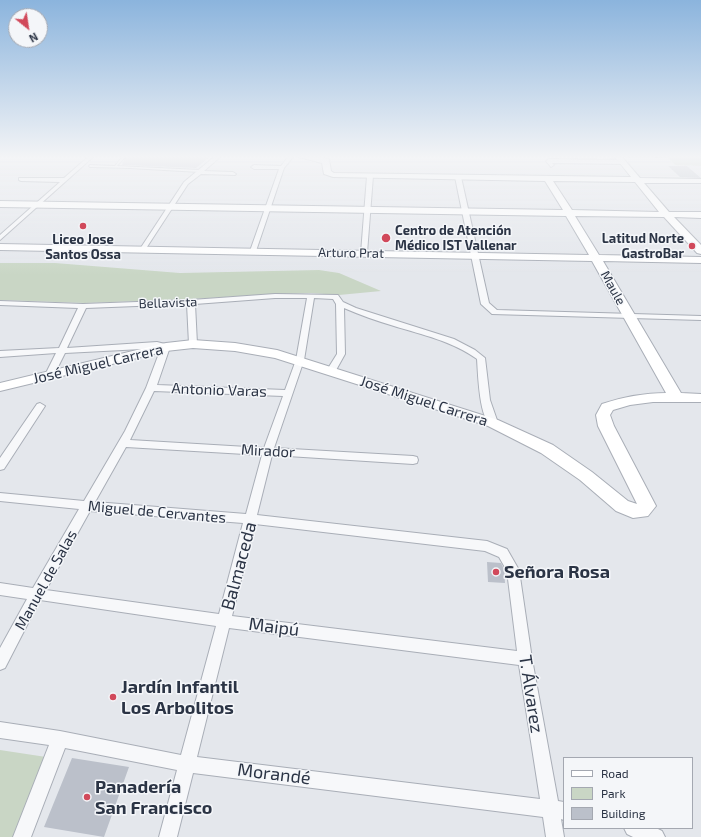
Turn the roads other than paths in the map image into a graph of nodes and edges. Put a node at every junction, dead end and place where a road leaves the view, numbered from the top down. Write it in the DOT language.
graph roads {
  1 [pos="46,196"];
  2 [pos="178,196"];
  3 [pos="272,196"];
  4 [pos="369,196"];
  5 [pos="462,196"];
  6 [pos="558,196"];
  7 [pos="651,196"];
  8 [pos="0,204"];
  9 [pos="36,205"];
  10 [pos="172,206"];
  11 [pos="268,208"];
  12 [pos="369,210"];
  13 [pos="466,211"];
  14 [pos="568,213"];
  15 [pos="667,215"];
  16 [pos="701,215"];
  17 [pos="0,238"];
  18 [pos="0,247"];
  19 [pos="143,249"];
  20 [pos="253,251"];
  21 [pos="701,251"];
  22 [pos="364,253"];
  23 [pos="475,255"];
  24 [pos="596,258"];
  25 [pos="701,260"];
  26 [pos="311,296"];
  27 [pos="337,301"];
  28 [pos="191,302"];
  29 [pos="0,303"];
  30 [pos="83,306"];
  31 [pos="628,316"];
  32 [pos="701,318"];
  33 [pos="193,344"];
  34 [pos="166,347"];
  35 [pos="63,350"];
  36 [pos="0,354"];
  37 [pos="300,360"];
  38 [pos="332,370"];
  39 [pos="50,375"];
  40 [pos="0,387"];
  41 [pos="151,388"];
  42 [pos="288,393"];
  43 [pos="676,397"];
  44 [pos="701,398"];
  45 [pos="40,406"];
  46 [pos="493,423"];
  47 [pos="123,443"];
  48 [pos="268,451"];
  49 [pos="413,460"];
  50 [pos="0,466"];
  51 [pos="0,497"];
  52 [pos="88,506"];
  53 [pos="251,519"];
  54 [pos="503,553"];
  55 [pos="0,589"];
  56 [pos="37,593"];
  57 [pos="224,621"];
  58 [pos="525,659"];
  59 [pos="0,663"];
  60 [pos="0,730"];
  61 [pos="60,739"];
  62 [pos="187,764"];
  63 [pos="557,810"];
  64 [pos="636,829"];
  65 [pos="22,837"];
  66 [pos="168,837"];
  67 [pos="555,837"];
  68 [pos="656,837"];
  1 -- 9 [label="street"];
  2 -- 10 [label="street"];
  3 -- 11 [label="street"];
  4 -- 12 [label="street"];
  5 -- 13 [label="street"];
  6 -- 14 [label="main road, Maule"];
  7 -- 15 [label="main road"];
  8 -- 9 [label="main road"];
  9 -- 10 [label="main road"];
  9 -- 17 [label="street"];
  10 -- 11 [label="main road"];
  10 -- 19 [label="street"];
  11 -- 12 [label="main road"];
  11 -- 20 [label="street"];
  12 -- 13 [label="main road"];
  12 -- 22 [label="street"];
  13 -- 14 [label="main road"];
  13 -- 23 [label="street"];
  14 -- 15 [label="main road"];
  14 -- 24 [label="main road, Maule"];
  15 -- 16 [label="main road"];
  15 -- 21 [label="main road"];
  18 -- 19 [label="main road, Arturo Prat"];
  19 -- 20 [label="main road, Arturo Prat"];
  20 -- 22 [label="main road, Arturo Prat"];
  22 -- 23 [label="main road, Arturo Prat"];
  23 -- 24 [label="main road, Arturo Prat"];
  23 -- 31 [label="street"];
  24 -- 25 [label="main road, Arturo Prat"];
  24 -- 31 [label="main road, Maule"];
  26 -- 27 [label="street, Bellavista"];
  26 -- 28 [label="street, Bellavista"];
  26 -- 37 [label="street, Balmaceda"];
  27 -- 38 [label="street"];
  27 -- 46 [label="street, Bellavista"];
  28 -- 30 [label="street, Bellavista"];
  28 -- 33 [label="street"];
  29 -- 30 [label="street, Bellavista"];
  30 -- 35 [label="street"];
  31 -- 32 [label="street"];
  31 -- 43 [label="main road, Maule"];
  33 -- 34 [label="main road, José Miguel Carrera"];
  33 -- 37 [label="main road, José Miguel Carrera"];
  34 -- 35 [label="street"];
  34 -- 39 [label="main road, José Miguel Carrera"];
  34 -- 41 [label="street, Manuel de Salas"];
  35 -- 36 [label="street"];
  35 -- 39 [label="street"];
  37 -- 38 [label="main road, José Miguel Carrera"];
  37 -- 42 [label="street, Balmaceda"];
  38 -- 46 [label="main road, José Miguel Carrera"];
  39 -- 40 [label="main road, José Miguel Carrera"];
  41 -- 42 [label="street, Antonio Varas"];
  41 -- 47 [label="street, Manuel de Salas"];
  42 -- 48 [label="street, Balmaceda"];
  43 -- 44 [label="main road"];
  43 -- 46 [label="main road, José Miguel Carrera"];
  45 -- 50 [label="street"];
  47 -- 48 [label="street, Mirador"];
  47 -- 52 [label="street, Manuel de Salas"];
  48 -- 49 [label="street, Mirador"];
  48 -- 53 [label="street, Balmaceda"];
  51 -- 52 [label="street, Miguel de Cervantes"];
  52 -- 53 [label="street, Miguel de Cervantes"];
  52 -- 56 [label="street, Manuel de Salas"];
  53 -- 54 [label="street, Miguel de Cervantes"];
  53 -- 57 [label="street, Balmaceda"];
  54 -- 58 [label="street, T. Álvarez"];
  55 -- 56 [label="street, Maipú"];
  56 -- 57 [label="street, Maipú"];
  56 -- 59 [label="street, Manuel de Salas"];
  57 -- 58 [label="street, Maipú"];
  57 -- 62 [label="street, Balmaceda"];
  58 -- 63 [label="street, T. Álvarez"];
  60 -- 61 [label="street, Morandé"];
  61 -- 62 [label="street, Morandé"];
  61 -- 65 [label="street"];
  62 -- 63 [label="street, Morandé"];
  62 -- 66 [label="street, Balmaceda"];
  63 -- 67 [label="street, T. Álvarez"];
  64 -- 68 [label="street"];
}
